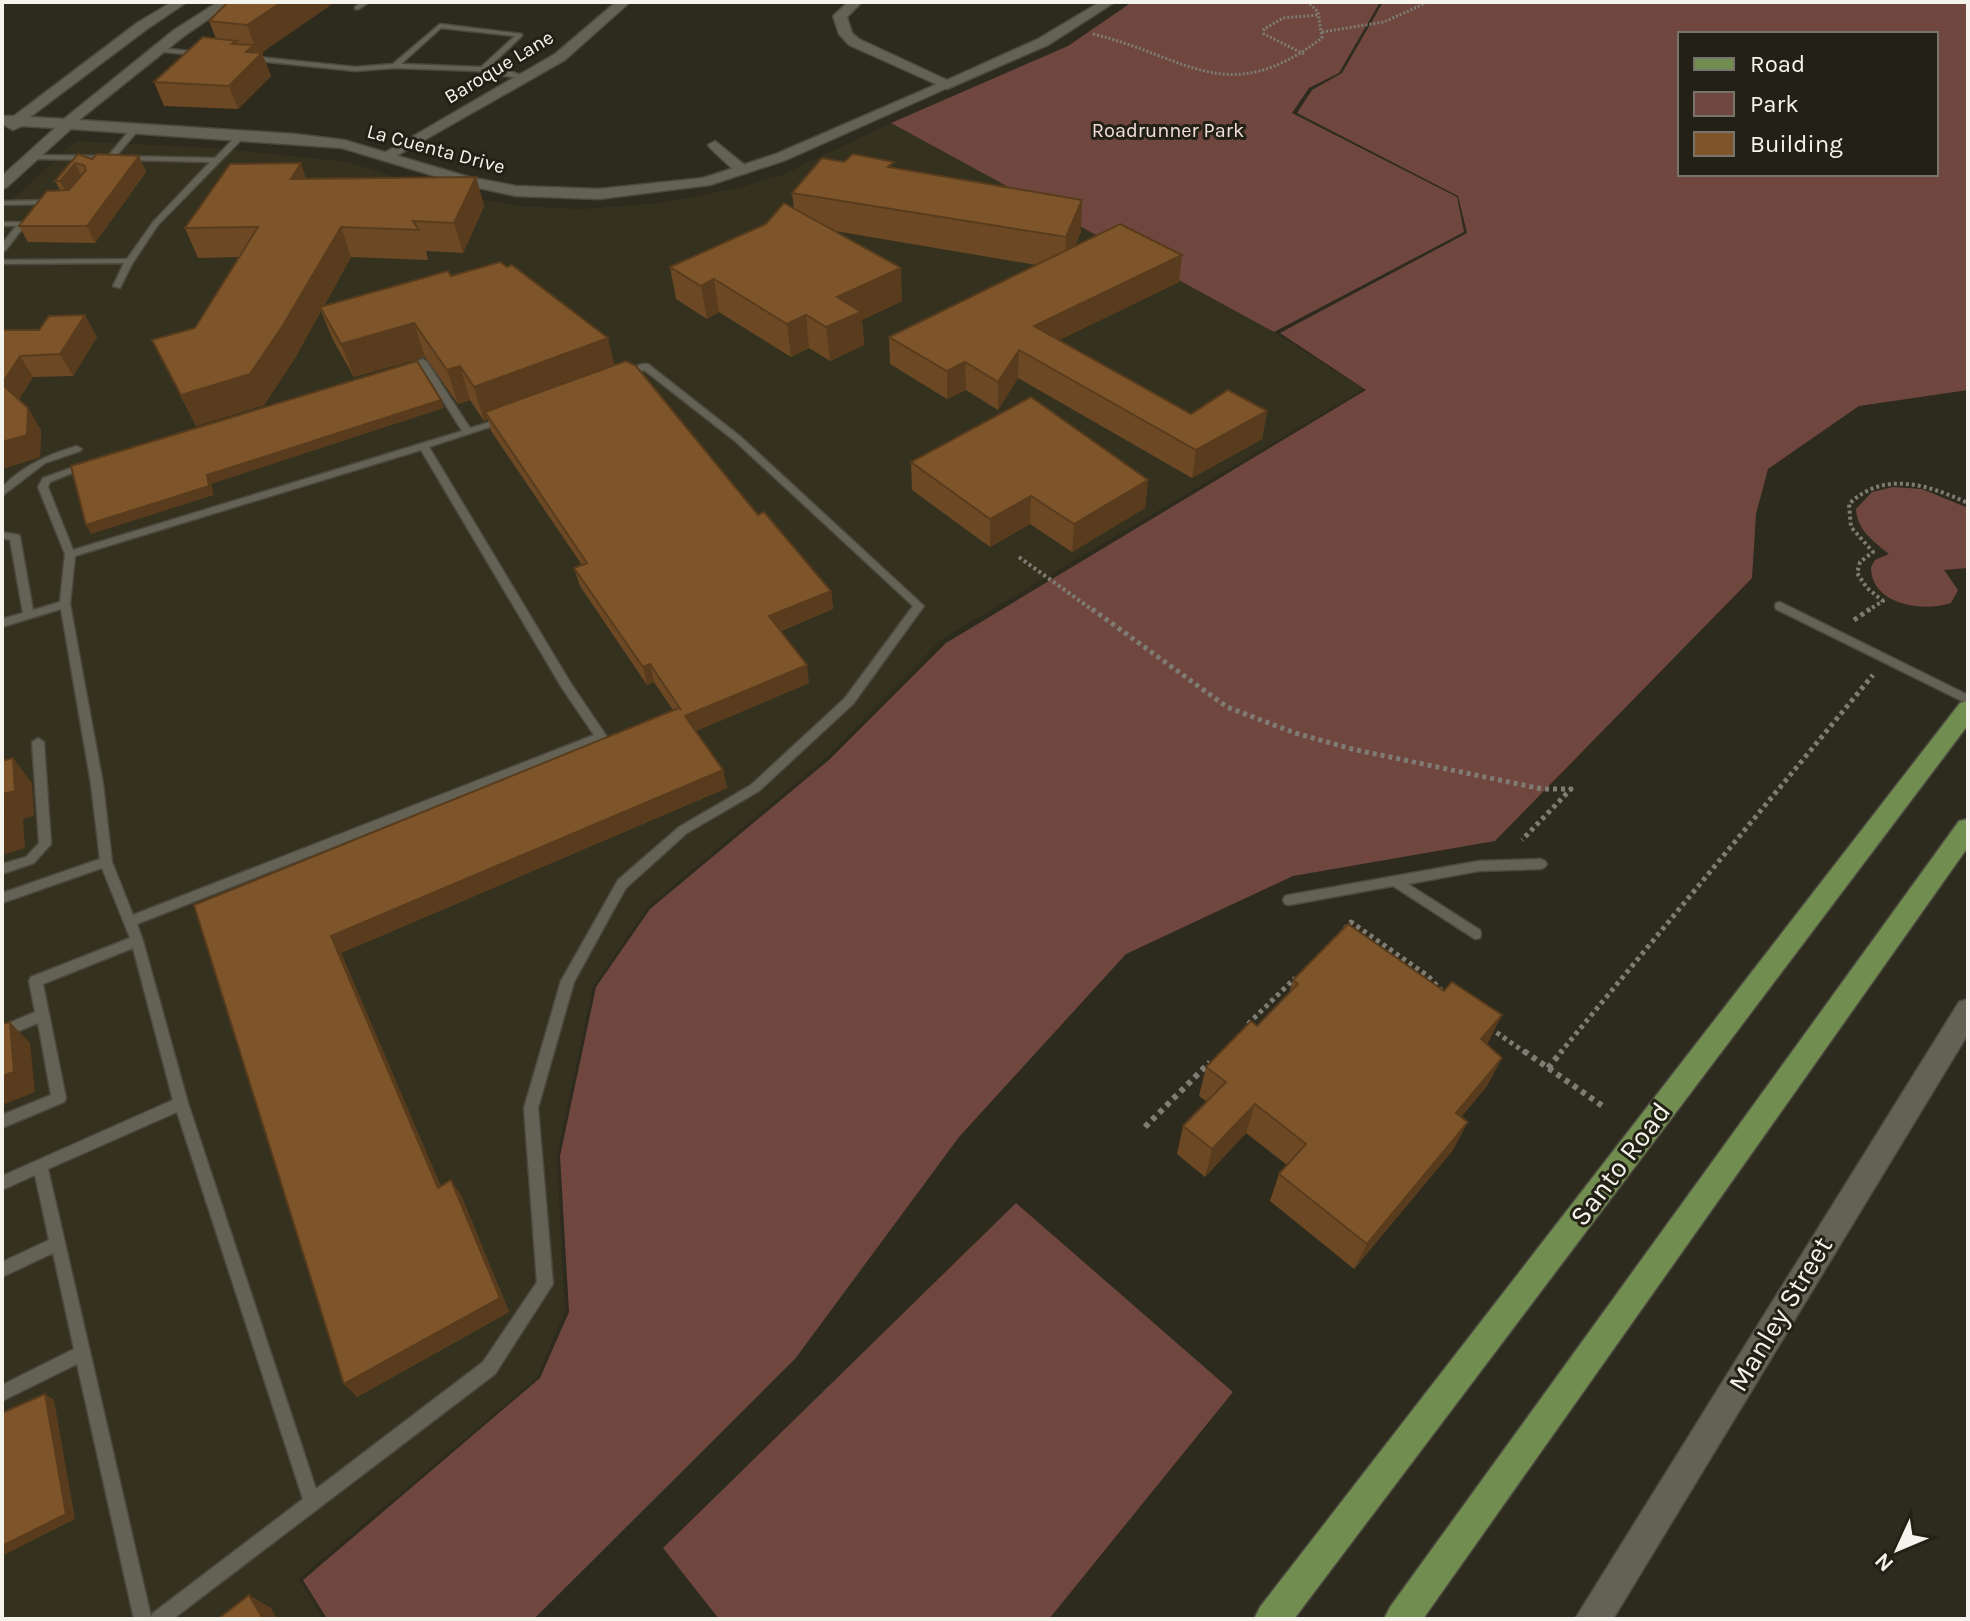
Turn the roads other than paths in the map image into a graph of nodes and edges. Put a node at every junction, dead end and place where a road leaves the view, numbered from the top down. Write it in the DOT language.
graph roads {
  1 [pos="181,2"];
  2 [pos="227,2"];
  3 [pos="366,2"];
  4 [pos="624,2"];
  5 [pos="856,2"];
  6 [pos="1109,2"];
  7 [pos="357,8"];
  8 [pos="158,50"];
  9 [pos="214,55"];
  10 [pos="240,57"];
  11 [pos="395,66"];
  12 [pos="481,71"];
  13 [pos="524,77"];
  14 [pos="947,85"];
  15 [pos="2,120"];
  16 [pos="18,121"];
  17 [pos="67,123"];
  18 [pos="136,128"];
  19 [pos="243,134"];
  20 [pos="2,136"];
  21 [pos="715,145"];
  22 [pos="386,156"];
  23 [pos="30,157"];
  24 [pos="110,158"];
  25 [pos="217,160"];
  26 [pos="99,170"];
  27 [pos="742,170"];
  28 [pos="2,184"];
  29 [pos="58,202"];
  30 [pos="2,203"];
  31 [pos="2,224"];
  32 [pos="2,249"];
  33 [pos="127,261"];
  34 [pos="2,262"];
  35 [pos="117,286"];
  36 [pos="394,371"];
  37 [pos="616,377"];
  38 [pos="517,415"];
  39 [pos="467,431"];
  40 [pos="423,446"];
  41 [pos="77,449"];
  42 [pos="101,460"];
  43 [pos="2,493"];
  44 [pos="2,535"];
  45 [pos="70,554"];
  46 [pos="65,604"];
  47 [pos="1780,606"];
  48 [pos="29,615"];
  49 [pos="2,623"];
  50 [pos="1968,700"];
  51 [pos="1968,709"];
  52 [pos="38,742"];
  53 [pos="1968,828"];
  54 [pos="106,862"];
  55 [pos="1541,864"];
  56 [pos="2,869"];
  57 [pos="1396,882"];
  58 [pos="2,898"];
  59 [pos="1289,900"];
  60 [pos="129,922"];
  61 [pos="1475,934"];
  62 [pos="137,941"];
  63 [pos="1968,1010"];
  64 [pos="43,1015"];
  65 [pos="2,1032"];
  66 [pos="181,1103"];
  67 [pos="2,1122"];
  68 [pos="40,1165"];
  69 [pos="2,1183"];
  70 [pos="58,1243"];
  71 [pos="2,1270"];
  72 [pos="82,1353"];
  73 [pos="2,1393"];
  74 [pos="312,1501"];
  75 [pos="143,1619"];
  76 [pos="159,1619"];
  77 [pos="1272,1619"];
  78 [pos="1402,1619"];
  79 [pos="1593,1619"];
  1 -- 16 [label="street"];
  2 -- 8 [label="street"];
  3 -- 7 [label="lane"];
  4 -- 13 [label="street, Baroque Lane"];
  5 -- 14 [label="street"];
  6 -- 14 [label="street, La Cuenta Drive"];
  8 -- 9 [label="lane"];
  8 -- 17 [label="street"];
  10 -- 11 [label="lane"];
  11 -- 12 [label="lane"];
  11 -- 12 [label="lane"];
  12 -- 13 [label="lane"];
  13 -- 22 [label="street, Baroque Lane"];
  14 -- 27 [label="street, La Cuenta Drive"];
  15 -- 16 [label="street, La Cuenta Drive"];
  16 -- 17 [label="street, La Cuenta Drive"];
  16 -- 20 [label="street"];
  17 -- 18 [label="street, La Cuenta Drive"];
  17 -- 23 [label="street"];
  18 -- 19 [label="street, La Cuenta Drive"];
  18 -- 24 [label="lane"];
  19 -- 22 [label="street, La Cuenta Drive"];
  19 -- 25 [label="lane"];
  21 -- 27 [label="street"];
  22 -- 27 [label="street, La Cuenta Drive"];
  23 -- 24 [label="lane"];
  23 -- 28 [label="street"];
  24 -- 25 [label="lane"];
  24 -- 26 [label="lane"];
  25 -- 33 [label="lane"];
  29 -- 30 [label="lane"];
  31 -- 32 [label="lane"];
  33 -- 34 [label="lane"];
  33 -- 35 [label="lane"];
  36 -- 39 [label="lane"];
  37 -- 74 [label="lane"];
  38 -- 39 [label="lane"];
  39 -- 40 [label="lane"];
  40 -- 45 [label="lane"];
  40 -- 60 [label="lane"];
  41 -- 43 [label="lane"];
  42 -- 45 [label="lane"];
  44 -- 48 [label="lane"];
  45 -- 46 [label="lane"];
  46 -- 48 [label="lane"];
  46 -- 54 [label="lane"];
  47 -- 50 [label="lane"];
  48 -- 49 [label="lane"];
  51 -- 77 [label="main road, Santo Road"];
  52 -- 56 [label="lane"];
  53 -- 78 [label="main road"];
  54 -- 58 [label="lane"];
  54 -- 60 [label="lane"];
  55 -- 57 [label="lane"];
  57 -- 59 [label="lane"];
  57 -- 61 [label="lane"];
  60 -- 62 [label="lane"];
  62 -- 64 [label="lane"];
  62 -- 66 [label="lane"];
  63 -- 79 [label="street, Manley Street"];
  64 -- 65 [label="lane"];
  64 -- 67 [label="lane"];
  66 -- 68 [label="lane"];
  66 -- 74 [label="lane"];
  68 -- 69 [label="lane"];
  68 -- 70 [label="lane"];
  70 -- 71 [label="lane"];
  70 -- 72 [label="lane"];
  72 -- 73 [label="lane"];
  72 -- 75 [label="lane"];
  74 -- 76 [label="lane"];
}
